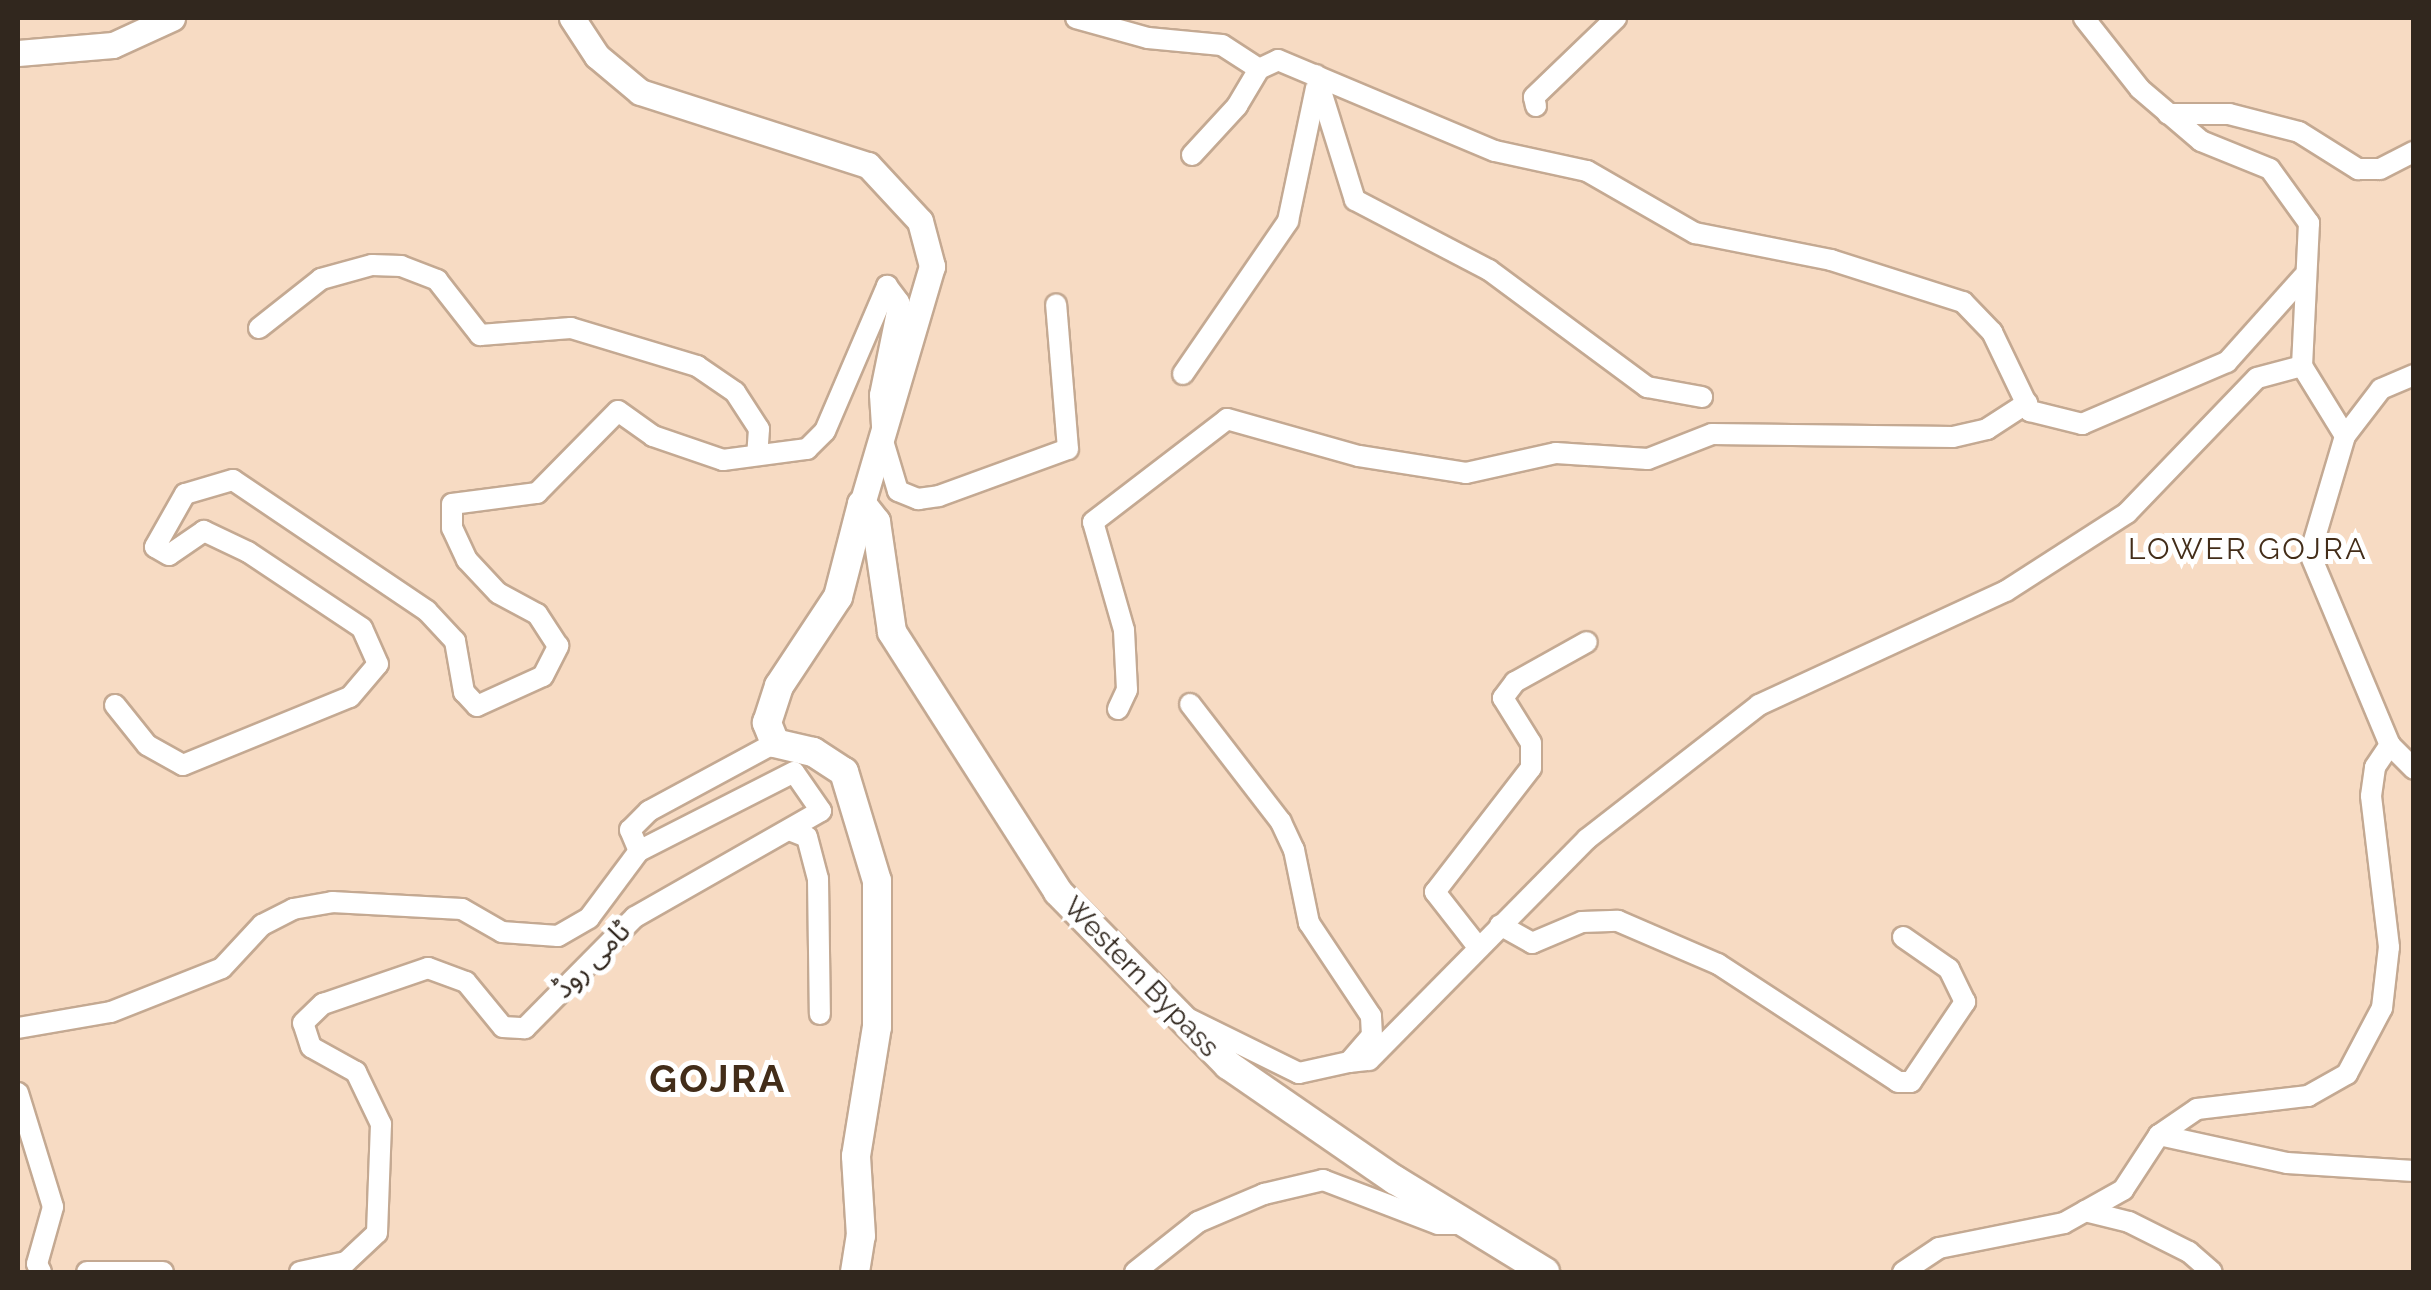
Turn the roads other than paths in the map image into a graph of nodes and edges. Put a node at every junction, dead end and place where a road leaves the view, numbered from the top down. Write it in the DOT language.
graph roads {
  1 [pos="172,18"];
  2 [pos="572,18"];
  3 [pos="1076,18"];
  4 [pos="1616,18"];
  5 [pos="2084,18"];
  6 [pos="18,54"];
  7 [pos="1259,70"];
  8 [pos="1316,75"];
  9 [pos="1536,106"];
  10 [pos="2168,114"];
  11 [pos="2414,152"];
  12 [pos="1192,154"];
  13 [pos="2304,277"];
  14 [pos="1056,304"];
  15 [pos="259,328"];
  16 [pos="2302,366"];
  17 [pos="1183,374"];
  18 [pos="2414,375"];
  19 [pos="1702,397"];
  20 [pos="2026,403"];
  21 [pos="2346,436"];
  22 [pos="883,441"];
  23 [pos="757,455"];
  24 [pos="862,504"];
  25 [pos="1586,642"];
  26 [pos="115,704"];
  27 [pos="1190,704"];
  28 [pos="1118,709"];
  29 [pos="775,743"];
  30 [pos="2390,745"];
  31 [pos="2414,769"];
  32 [pos="789,830"];
  33 [pos="639,851"];
  34 [pos="1500,925"];
  35 [pos="1903,937"];
  36 [pos="1478,946"];
  37 [pos="1167,1010"];
  38 [pos="820,1014"];
  39 [pos="18,1028"];
  40 [pos="1349,1062"];
  41 [pos="18,1093"];
  42 [pos="2159,1134"];
  43 [pos="2414,1171"];
  44 [pos="2085,1212"];
  45 [pos="1469,1224"];
  46 [pos="39,1268"];
  47 [pos="88,1272"];
  48 [pos="163,1272"];
  49 [pos="300,1272"];
  50 [pos="855,1272"];
  51 [pos="1135,1272"];
  52 [pos="1545,1272"];
  53 [pos="1903,1272"];
  54 [pos="2212,1272"];
  1 -- 6 [label="main road"];
  2 -- 22 [label="main road"];
  3 -- 7 [label="street"];
  4 -- 9 [label="street"];
  5 -- 10 [label="street"];
  7 -- 8 [label="street"];
  7 -- 12 [label="street"];
  8 -- 17 [label="street"];
  8 -- 19 [label="street"];
  8 -- 20 [label="street"];
  10 -- 11 [label="street"];
  10 -- 13 [label="street"];
  13 -- 16 [label="street"];
  13 -- 20 [label="street"];
  14 -- 22 [label="street"];
  15 -- 23 [label="street"];
  16 -- 21 [label="street"];
  16 -- 34 [label="street"];
  18 -- 21 [label="street"];
  20 -- 28 [label="street"];
  21 -- 30 [label="street"];
  22 -- 23 [label="street"];
  22 -- 24 [label="main road"];
  23 -- 26 [label="street"];
  24 -- 29 [label="highway"];
  24 -- 37 [label="highway, Western Bypass"];
  25 -- 36 [label="street"];
  27 -- 40 [label="street"];
  29 -- 33 [label="street"];
  29 -- 50 [label="highway"];
  30 -- 31 [label="street"];
  30 -- 42 [label="street"];
  32 -- 33 [label="street, ٹامی روڈ"];
  32 -- 38 [label="street"];
  32 -- 49 [label="street, ٹامی روڈ"];
  33 -- 39 [label="street"];
  34 -- 35 [label="street"];
  34 -- 36 [label="street"];
  36 -- 40 [label="street"];
  37 -- 40 [label="street"];
  37 -- 45 [label="highway, Western Bypass"];
  41 -- 46 [label="street"];
  42 -- 43 [label="street"];
  42 -- 44 [label="street"];
  44 -- 53 [label="street"];
  44 -- 54 [label="street"];
  45 -- 51 [label="street"];
  45 -- 52 [label="highway, Western Bypass"];
  47 -- 48 [label="street"];
}
